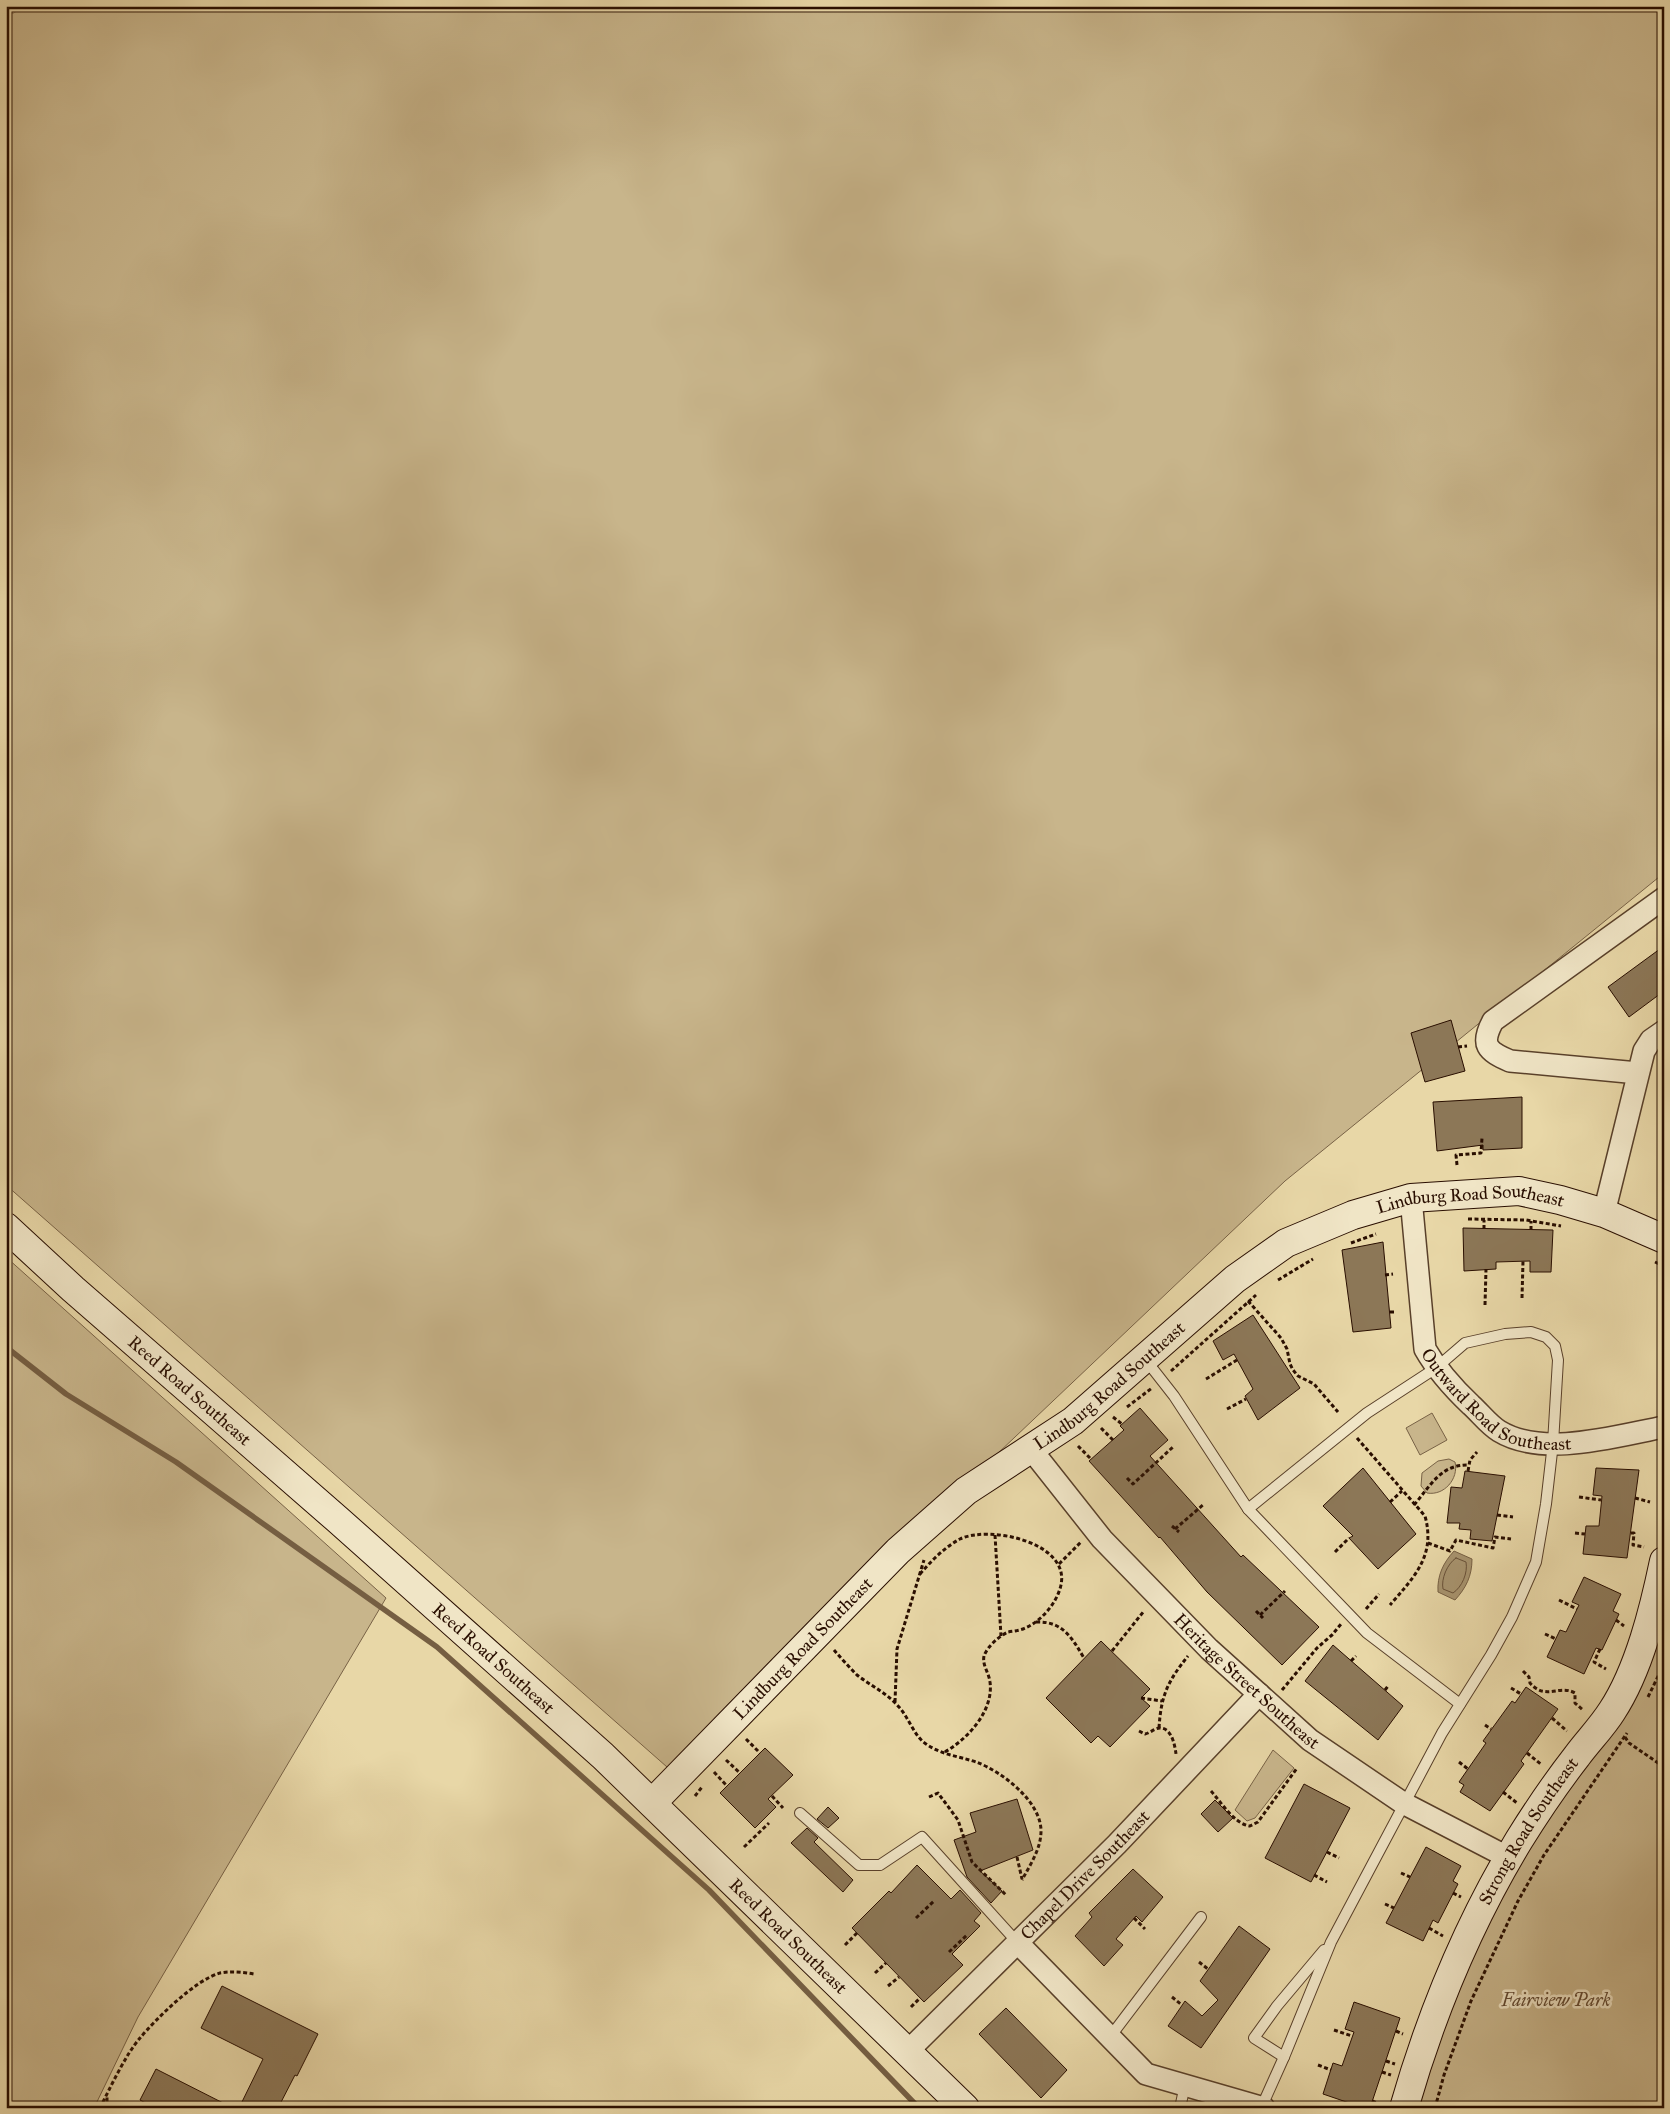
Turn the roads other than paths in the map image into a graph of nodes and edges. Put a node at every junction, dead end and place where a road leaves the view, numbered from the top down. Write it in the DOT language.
graph roads {
  1 [pos="1664,898"];
  2 [pos="1664,1031"];
  3 [pos="1638,1073"];
  4 [pos="1411,1198"];
  5 [pos="1604,1214"];
  6 [pos="6,1227"];
  7 [pos="1658,1249"];
  8 [pos="1436,1368"];
  9 [pos="1153,1369"];
  10 [pos="1664,1427"];
  11 [pos="1553,1443"];
  12 [pos="1030,1448"];
  13 [pos="1248,1509"];
  14 [pos="1654,1554"];
  15 [pos="1268,1695"];
  16 [pos="1460,1704"];
  17 [pos="652,1803"];
  18 [pos="1403,1803"];
  19 [pos="800,1813"];
  20 [pos="1509,1858"];
  21 [pos="1201,1917"];
  22 [pos="1017,1942"];
  23 [pos="1331,1942"];
  24 [pos="1110,2037"];
  25 [pos="907,2052"];
  26 [pos="1284,2057"];
  27 [pos="1185,2084"];
  28 [pos="1234,2103"];
  29 [pos="1393,2106"];
  30 [pos="1263,2107"];
  31 [pos="965,2108"];
  32 [pos="1180,2108"];
  1 -- 3 [label="street"];
  2 -- 3 [label="street"];
  3 -- 5 [label="street"];
  4 -- 5 [label="street, Lindburg Road Southeast"];
  4 -- 8 [label="street, Outward Road Southeast"];
  4 -- 9 [label="street, Lindburg Road Southeast"];
  5 -- 7 [label="street, Lindburg Road Southeast"];
  6 -- 17 [label="street, Reed Road Southeast"];
  8 -- 11 [label="street, Outward Road Southeast"];
  8 -- 11 [label="lane"];
  8 -- 13 [label="lane"];
  9 -- 12 [label="street, Lindburg Road Southeast"];
  9 -- 13 [label="lane"];
  10 -- 11 [label="street, Outward Road Southeast"];
  11 -- 16 [label="lane"];
  12 -- 15 [label="street, Heritage Street Southeast"];
  12 -- 17 [label="street, Lindburg Road Southeast"];
  13 -- 16 [label="lane"];
  14 -- 20 [label="street, Strong Road Southeast"];
  15 -- 18 [label="street, Heritage Street Southeast"];
  15 -- 22 [label="street, Chapel Drive Southeast"];
  16 -- 18 [label="lane"];
  17 -- 25 [label="street, Reed Road Southeast"];
  18 -- 20 [label="street, Heritage Street Southeast"];
  18 -- 23 [label="lane"];
  19 -- 22 [label="lane"];
  20 -- 29 [label="street, Strong Road Southeast"];
  21 -- 24 [label="lane"];
  22 -- 24 [label="street"];
  22 -- 25 [label="street, Chapel Drive Southeast"];
  23 -- 26 [label="lane"];
  23 -- 26 [label="lane"];
  24 -- 27 [label="street"];
  25 -- 31 [label="street, Reed Road Southeast"];
  26 -- 30 [label="lane"];
  27 -- 28 [label="street"];
  27 -- 32 [label="lane"];
  28 -- 30 [label="street"];
}
